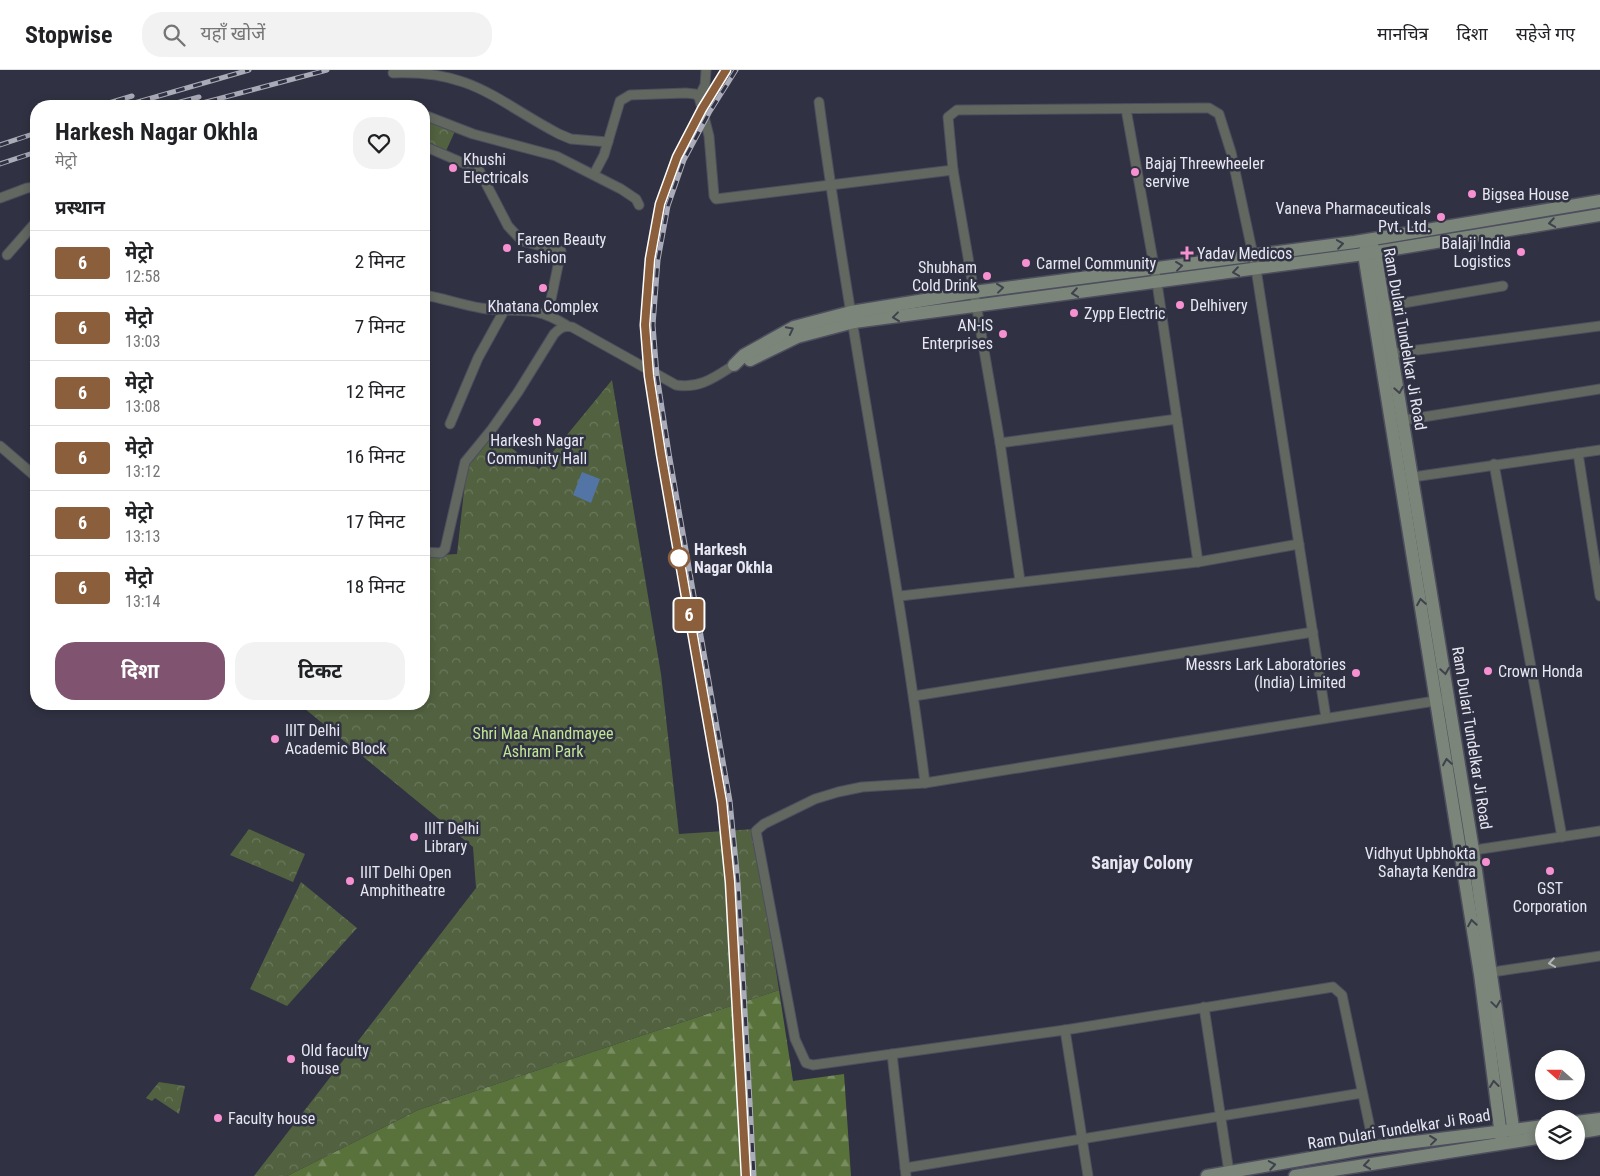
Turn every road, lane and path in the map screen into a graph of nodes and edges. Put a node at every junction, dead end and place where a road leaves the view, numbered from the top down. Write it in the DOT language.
graph roads {
  1 [pos="706,70"];
  2 [pos="393,73"];
  3 [pos="699,97"];
  4 [pos="819,102"];
  5 [pos="1126,110"];
  6 [pos="430,117"];
  7 [pos="608,142"];
  8 [pos="430,149"];
  9 [pos="953,170"];
  10 [pos="594,174"];
  11 [pos="830,185"];
  12 [pos="30,188"];
  13 [pos="0,198"];
  14 [pos="1600,200"];
  15 [pos="639,205"];
  16 [pos="1600,215"];
  17 [pos="30,229"];
  18 [pos="1369,240"];
  19 [pos="1370,253"];
  20 [pos="7,255"];
  21 [pos="1254,263"];
  22 [pos="1155,269"];
  23 [pos="1157,282"];
  24 [pos="1503,286"];
  25 [pos="974,292"];
  26 [pos="430,296"];
  27 [pos="977,306"];
  28 [pos="1379,307"];
  29 [pos="505,309"];
  30 [pos="548,314"];
  31 [pos="852,317"];
  32 [pos="566,325"];
  33 [pos="1600,326"];
  34 [pos="1386,354"];
  35 [pos="734,365"];
  36 [pos="1600,390"];
  37 [pos="1178,420"];
  38 [pos="1404,420"];
  39 [pos="450,424"];
  40 [pos="1000,443"];
  41 [pos="0,446"];
  42 [pos="1600,450"];
  43 [pos="1578,453"];
  44 [pos="1494,464"];
  45 [pos="30,472"];
  46 [pos="1407,478"];
  47 [pos="1299,544"];
  48 [pos="1596,545"];
  49 [pos="430,552"];
  50 [pos="1198,562"];
  51 [pos="1020,581"];
  52 [pos="900,596"];
  53 [pos="1600,596"];
  54 [pos="1313,632"];
  55 [pos="914,696"];
  56 [pos="1443,700"];
  57 [pos="1326,718"];
  58 [pos="925,783"];
  59 [pos="1600,831"];
  60 [pos="1562,837"];
  61 [pos="1473,850"];
  62 [pos="1460,853"];
  63 [pos="1600,956"];
  64 [pos="1486,973"];
  65 [pos="1204,1007"];
  66 [pos="1065,1030"];
  67 [pos="892,1054"];
  68 [pos="1362,1094"];
  69 [pos="1220,1116"];
  70 [pos="1600,1119"];
  71 [pos="1585,1121"];
  72 [pos="1535,1129"];
  73 [pos="1600,1129"];
  74 [pos="1585,1131"];
  75 [pos="1514,1136"];
  76 [pos="1535,1137"];
  77 [pos="1501,1138"];
  78 [pos="1081,1139"];
  79 [pos="1374,1147"];
  80 [pos="906,1172"];
  81 [pos="1229,1172"];
  82 [pos="1088,1176"];
  83 [pos="1207,1176"];
  84 [pos="1295,1176"];
  1 -- 3 [label="street"];
  2 -- 7 [label="street"];
  3 -- 7 [label="street"];
  3 -- 11 [label="street"];
  4 -- 11 [label="street"];
  5 -- 9 [label="street"];
  5 -- 21 [label="street"];
  5 -- 22 [label="street"];
  6 -- 10 [label="street"];
  7 -- 10 [label="street"];
  8 -- 30 [label="street"];
  9 -- 11 [label="street"];
  9 -- 25 [label="street"];
  10 -- 15 [label="street"];
  11 -- 31 [label="street"];
  12 -- 13 [label="street"];
  14 -- 18 [label="street"];
  16 -- 19 [label="street, one-way"];
  17 -- 20 [label="street"];
  18 -- 19 [label="street, Ram Dulari Tundelkar Ji Road"];
  21 -- 18 [label="street, one-way"];
  19 -- 21 [label="street"];
  19 -- 28 [label="street, Ram Dulari Tundelkar Ji Road"];
  22 -- 21 [label="street, one-way"];
  21 -- 23 [label="street, one-way"];
  21 -- 47 [label="street"];
  22 -- 23 [label="street"];
  25 -- 22 [label="street, one-way"];
  23 -- 27 [label="street, one-way"];
  23 -- 37 [label="street"];
  24 -- 28 [label="street"];
  25 -- 27 [label="street"];
  25 -- 31 [label="street"];
  26 -- 29 [label="street"];
  27 -- 31 [label="street, one-way"];
  27 -- 40 [label="street"];
  28 -- 34 [label="street, Ram Dulari Tundelkar Ji Road"];
  29 -- 30 [label="street"];
  29 -- 39 [label="street"];
  30 -- 32 [label="street"];
  31 -- 35 [label="street"];
  31 -- 52 [label="street"];
  32 -- 35 [label="street"];
  32 -- 49 [label="street"];
  33 -- 34 [label="street"];
  34 -- 38 [label="street, Ram Dulari Tundelkar Ji Road, one-way"];
  34 -- 46 [label="street, Ram Dulari Tundelkar Ji Road"];
  36 -- 38 [label="street"];
  37 -- 40 [label="street"];
  37 -- 50 [label="street"];
  38 -- 46 [label="street, Ram Dulari Tundelkar Ji Road"];
  40 -- 51 [label="street"];
  41 -- 45 [label="street"];
  42 -- 43 [label="street"];
  43 -- 44 [label="street"];
  43 -- 48 [label="street"];
  44 -- 46 [label="street"];
  44 -- 60 [label="street"];
  46 -- 56 [label="street, Ram Dulari Tundelkar Ji Road"];
  47 -- 50 [label="street"];
  47 -- 54 [label="street"];
  48 -- 53 [label="street"];
  50 -- 51 [label="street"];
  51 -- 52 [label="street"];
  52 -- 55 [label="street"];
  54 -- 55 [label="street"];
  54 -- 57 [label="street"];
  55 -- 58 [label="street"];
  56 -- 57 [label="street"];
  56 -- 61 [label="street, Ram Dulari Tundelkar Ji Road"];
  62 -- 56 [label="street, Ram Dulari Tundelkar Ji Road, one-way"];
  57 -- 58 [label="street"];
  58 -- 67 [label="street"];
  59 -- 60 [label="street"];
  60 -- 61 [label="street"];
  61 -- 62 [label="street"];
  61 -- 64 [label="street, Ram Dulari Tundelkar Ji Road"];
  64 -- 62 [label="street, Ram Dulari Tundelkar Ji Road, one-way"];
  63 -- 64 [label="street, one-way"];
  64 -- 75 [label="street, Ram Dulari Tundelkar Ji Road, one-way"];
  77 -- 64 [label="street, Ram Dulari Tundelkar Ji Road, one-way"];
  65 -- 66 [label="street"];
  65 -- 68 [label="street"];
  65 -- 69 [label="street"];
  66 -- 67 [label="street"];
  66 -- 78 [label="street"];
  67 -- 80 [label="street"];
  68 -- 69 [label="street"];
  68 -- 79 [label="street"];
  69 -- 78 [label="street"];
  69 -- 81 [label="street"];
  70 -- 71 [label="street"];
  72 -- 75 [label="street, Ram Dulari Tundelkar Ji Road"];
  73 -- 74 [label="street"];
  75 -- 76 [label="street"];
  75 -- 77 [label="street"];
  79 -- 77 [label="street, Ram Dulari Tundelkar Ji Road, one-way"];
  77 -- 84 [label="street, Ram Dulari Tundelkar Ji Road, one-way"];
  78 -- 80 [label="street"];
  78 -- 82 [label="street"];
  81 -- 79 [label="street, Ram Dulari Tundelkar Ji Road, one-way"];
  81 -- 83 [label="street, Ram Dulari Tundelkar Ji Road"];
}
